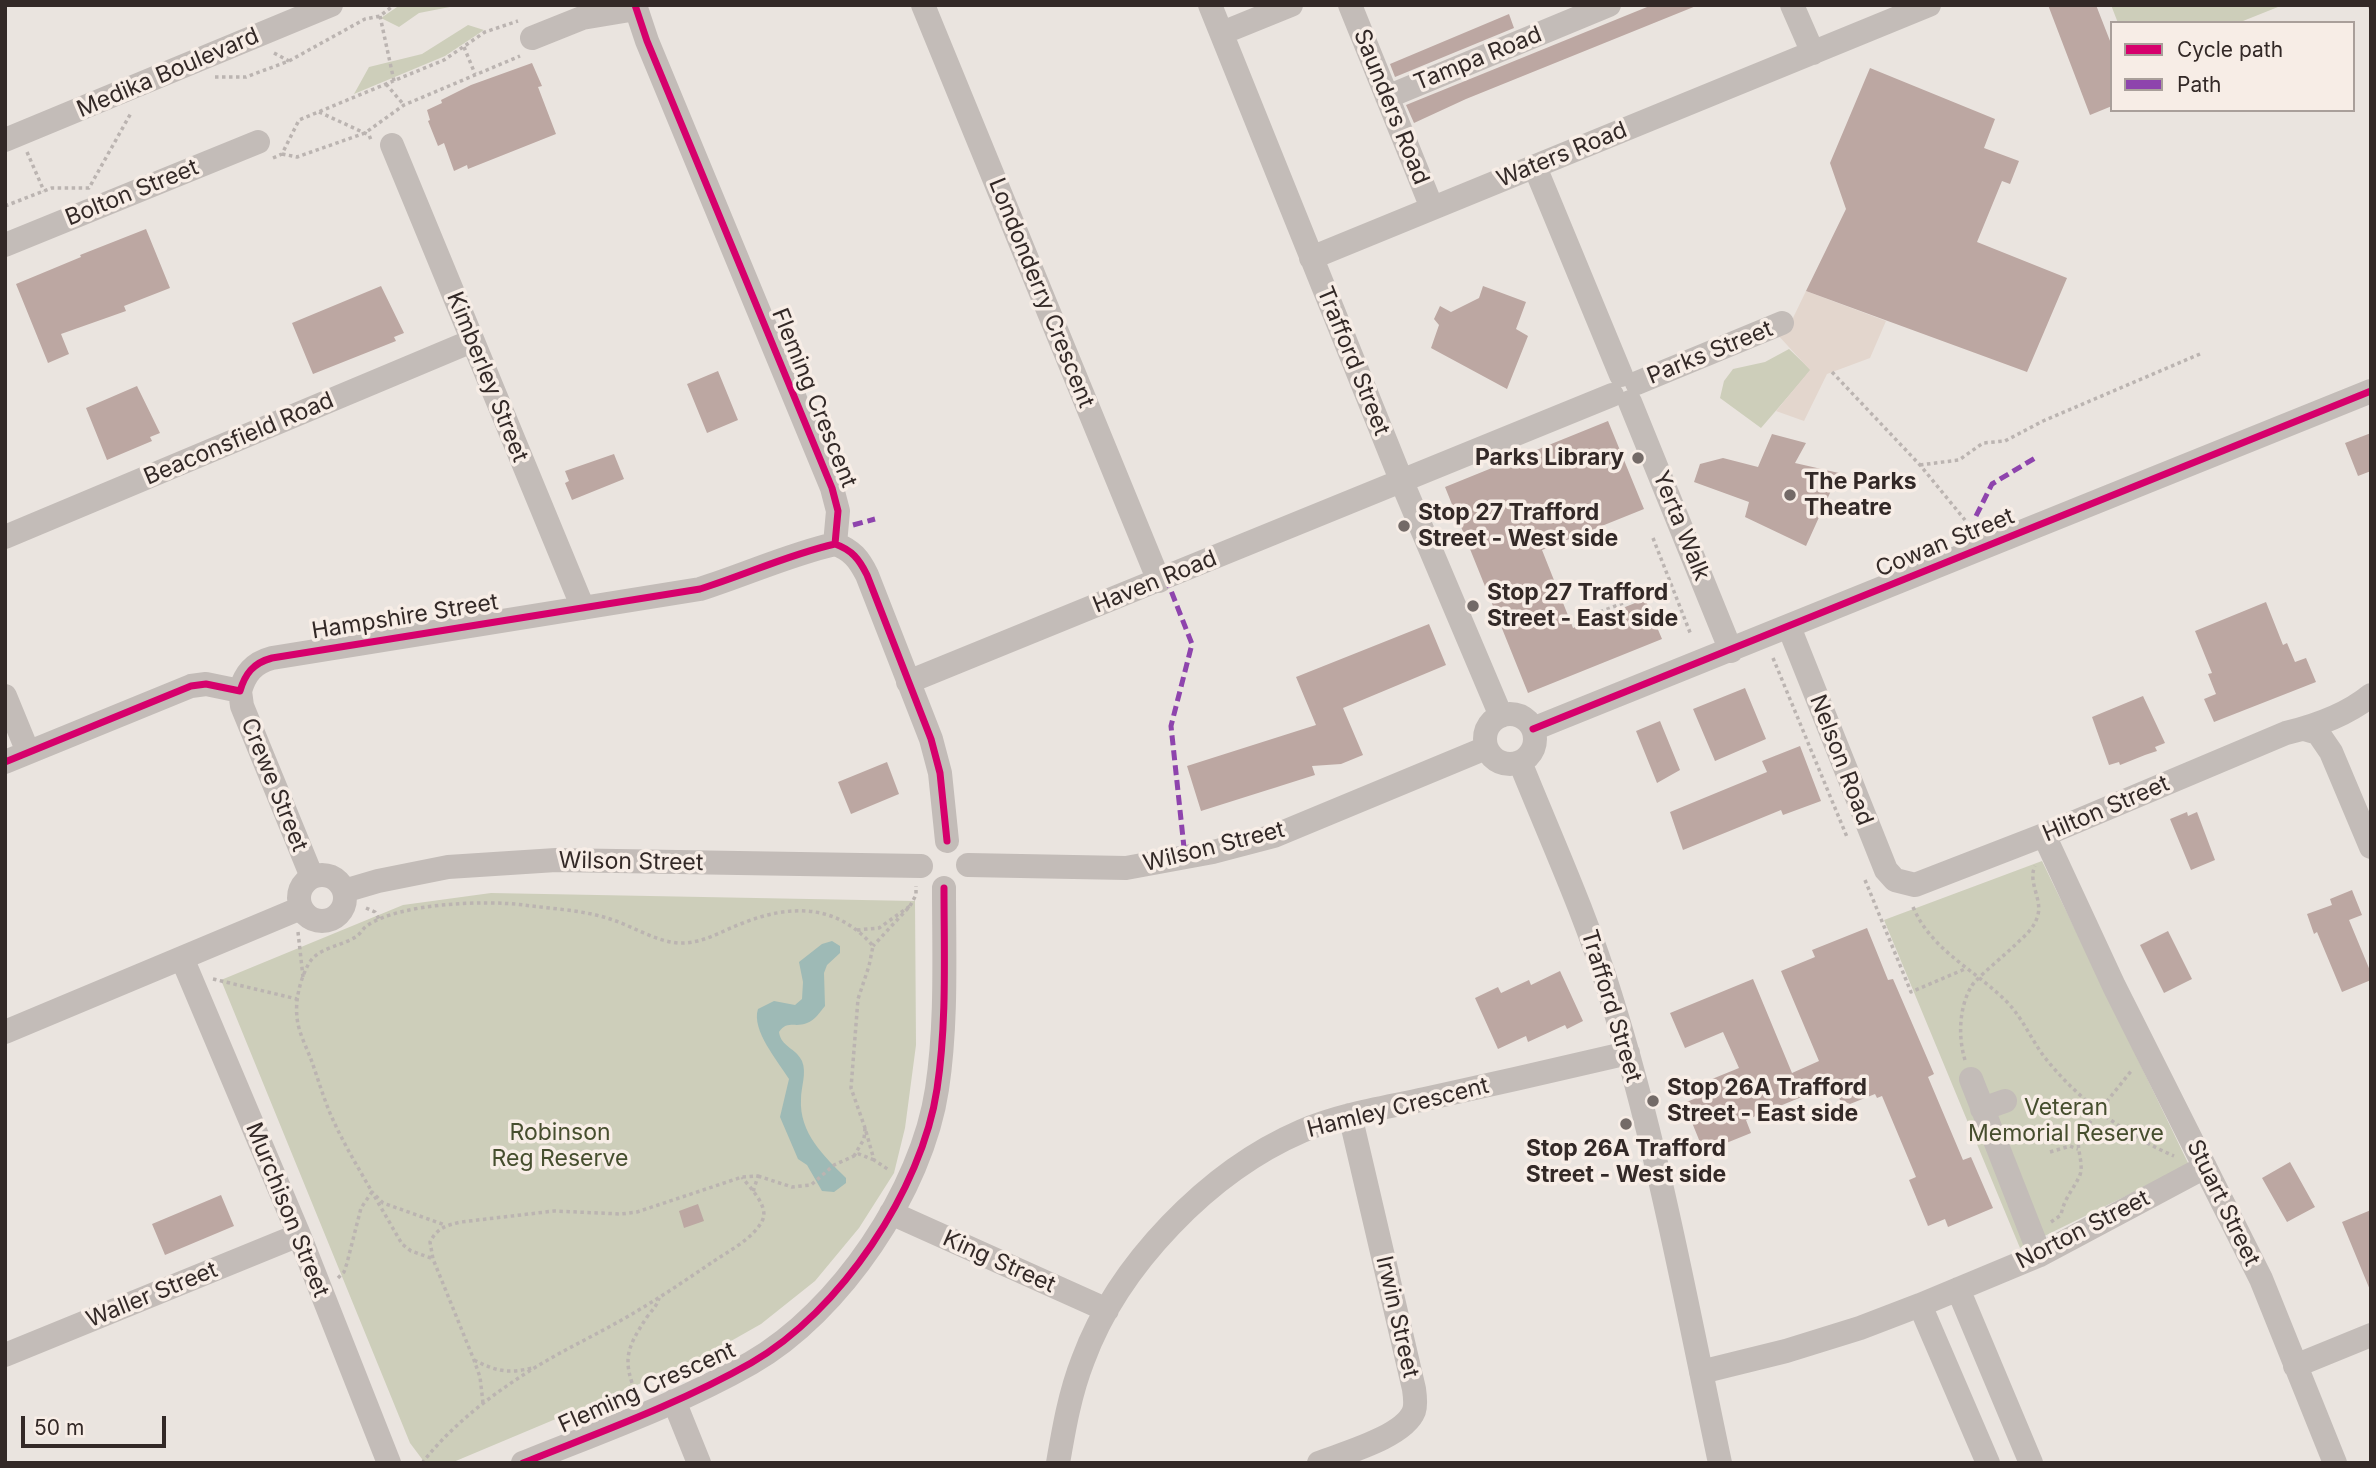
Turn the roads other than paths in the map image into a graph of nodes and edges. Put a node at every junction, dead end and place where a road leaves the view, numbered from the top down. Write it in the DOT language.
graph roads {
  1 [pos="331,5"];
  2 [pos="923,5"];
  3 [pos="1210,5"];
  4 [pos="1291,5"];
  5 [pos="1350,5"];
  6 [pos="1609,5"];
  7 [pos="1792,5"];
  8 [pos="1926,6"];
  9 [pos="636,7"];
  10 [pos="1222,33"];
  11 [pos="527,37"];
  12 [pos="1813,52"];
  13 [pos="1387,97"];
  14 [pos="16,145"];
  15 [pos="383,146"];
  16 [pos="261,152"];
  17 [pos="1535,167"];
  18 [pos="1432,208"];
  19 [pos="5,245"];
  20 [pos="1311,258"];
  21 [pos="1782,323"];
  22 [pos="472,341"];
  23 [pos="1625,389"];
  24 [pos="2371,391"];
  25 [pos="1402,482"];
  26 [pos="5,537"];
  27 [pos="835,544"];
  28 [pos="1159,581"];
  29 [pos="583,608"];
  30 [pos="1789,627"];
  31 [pos="1731,651"];
  32 [pos="908,682"];
  33 [pos="240,691"];
  34 [pos="2371,695"];
  35 [pos="5,696"];
  36 [pos="1501,716"];
  37 [pos="1533,729"];
  38 [pos="2304,729"];
  39 [pos="1486,748"];
  40 [pos="28,752"];
  41 [pos="5,762"];
  42 [pos="1520,762"];
  43 [pos="2044,835"];
  44 [pos="947,841"];
  45 [pos="2371,847"];
  46 [pos="968,865"];
  47 [pos="918,873"];
  48 [pos="312,877"];
  49 [pos="1906,884"];
  50 [pos="944,888"];
  51 [pos="353,898"];
  52 [pos="299,917"];
  53 [pos="182,958"];
  54 [pos="5,1032"];
  55 [pos="1628,1053"];
  56 [pos="1970,1079"];
  57 [pos="1350,1115"];
  58 [pos="2205,1167"];
  59 [pos="891,1213"];
  60 [pos="299,1235"];
  61 [pos="2036,1244"];
  62 [pos="1958,1289"];
  63 [pos="1920,1305"];
  64 [pos="1107,1310"];
  65 [pos="2371,1335"];
  66 [pos="5,1355"];
  67 [pos="2295,1366"];
  68 [pos="1701,1371"];
  69 [pos="674,1401"];
  70 [pos="388,1463"];
  71 [pos="523,1463"];
  72 [pos="699,1463"];
  73 [pos="1058,1463"];
  74 [pos="1319,1463"];
  75 [pos="1720,1463"];
  76 [pos="1988,1463"];
  77 [pos="2031,1463"];
  78 [pos="2335,1463"];
  1 -- 14 [label="street, Medika Boulevard"];
  2 -- 28 [label="street, Londonderry Crescent"];
  3 -- 10 [label="street, Trafford Street"];
  4 -- 10 [label="street"];
  5 -- 13 [label="street, Saunders Road"];
  6 -- 13 [label="street, Tampa Road"];
  7 -- 12 [label="street"];
  8 -- 12 [label="street, Waters Road"];
  9 -- 11 [label="street"];
  9 -- 27 [label="street, Fleming Crescent"];
  10 -- 20 [label="street, Trafford Street"];
  12 -- 17 [label="street, Waters Road"];
  13 -- 18 [label="street, Saunders Road"];
  15 -- 22 [label="street, Kimberley Street"];
  16 -- 19 [label="street, Bolton Street"];
  17 -- 18 [label="street, Waters Road"];
  17 -- 23 [label="street, Yerta Walk"];
  18 -- 20 [label="street, Waters Road"];
  20 -- 25 [label="street, Trafford Street"];
  21 -- 23 [label="street, Parks Street"];
  22 -- 26 [label="street, Beaconsfield Road"];
  22 -- 29 [label="street, Kimberley Street"];
  23 -- 25 [label="street, Parks Street"];
  23 -- 31 [label="street, Yerta Walk"];
  24 -- 30 [label="street, Cowan Street"];
  25 -- 28 [label="street, Haven Road"];
  25 -- 36 [label="street, Trafford Street"];
  27 -- 29 [label="street, Hampshire Street"];
  27 -- 32 [label="street"];
  28 -- 32 [label="street, Haven Road"];
  29 -- 33 [label="street, Hampshire Street"];
  30 -- 31 [label="street, Cowan Street"];
  30 -- 49 [label="street, Nelson Road"];
  31 -- 37 [label="street, Cowan Street"];
  32 -- 44 [label="street"];
  33 -- 40 [label="street"];
  33 -- 48 [label="street, Crewe Street"];
  34 -- 38 [label="street, Hilton Street"];
  35 -- 40 [label="street"];
  36 -- 37 [label="street"];
  36 -- 39 [label="street"];
  37 -- 42 [label="street"];
  38 -- 43 [label="street, Hilton Street"];
  38 -- 45 [label="street"];
  39 -- 42 [label="street"];
  39 -- 46 [label="street, Wilson Street"];
  40 -- 41 [label="street"];
  42 -- 55 [label="street, Trafford Street"];
  43 -- 49 [label="street, Hilton Street"];
  43 -- 58 [label="street, Stuart Street"];
  44 -- 46 [label="street"];
  44 -- 47 [label="street"];
  46 -- 50 [label="street"];
  47 -- 50 [label="street"];
  47 -- 51 [label="street, Wilson Street"];
  48 -- 51 [label="street"];
  48 -- 52 [label="street"];
  50 -- 59 [label="street, Fleming Crescent"];
  51 -- 52 [label="street"];
  52 -- 53 [label="street"];
  53 -- 54 [label="street"];
  53 -- 60 [label="street, Murchison Street"];
  55 -- 57 [label="street, Hamley Crescent"];
  55 -- 68 [label="street, Trafford Street"];
  56 -- 61 [label="street"];
  57 -- 64 [label="street, Hamley Crescent"];
  57 -- 74 [label="street, Irwin Street"];
  58 -- 61 [label="street, Norton Street"];
  58 -- 67 [label="street, Stuart Street"];
  59 -- 64 [label="street, King Street"];
  59 -- 69 [label="street, Fleming Crescent"];
  60 -- 66 [label="street, Waller Street"];
  60 -- 70 [label="street, Murchison Street"];
  61 -- 62 [label="street, Norton Street"];
  62 -- 63 [label="street, Norton Street"];
  62 -- 77 [label="street"];
  63 -- 68 [label="street, Norton Street"];
  63 -- 76 [label="street"];
  64 -- 73 [label="street, Hamley Crescent"];
  65 -- 67 [label="street"];
  67 -- 78 [label="street, Stuart Street"];
  68 -- 75 [label="street, Trafford Street"];
  69 -- 71 [label="street, Fleming Crescent"];
  69 -- 72 [label="street"];
}
